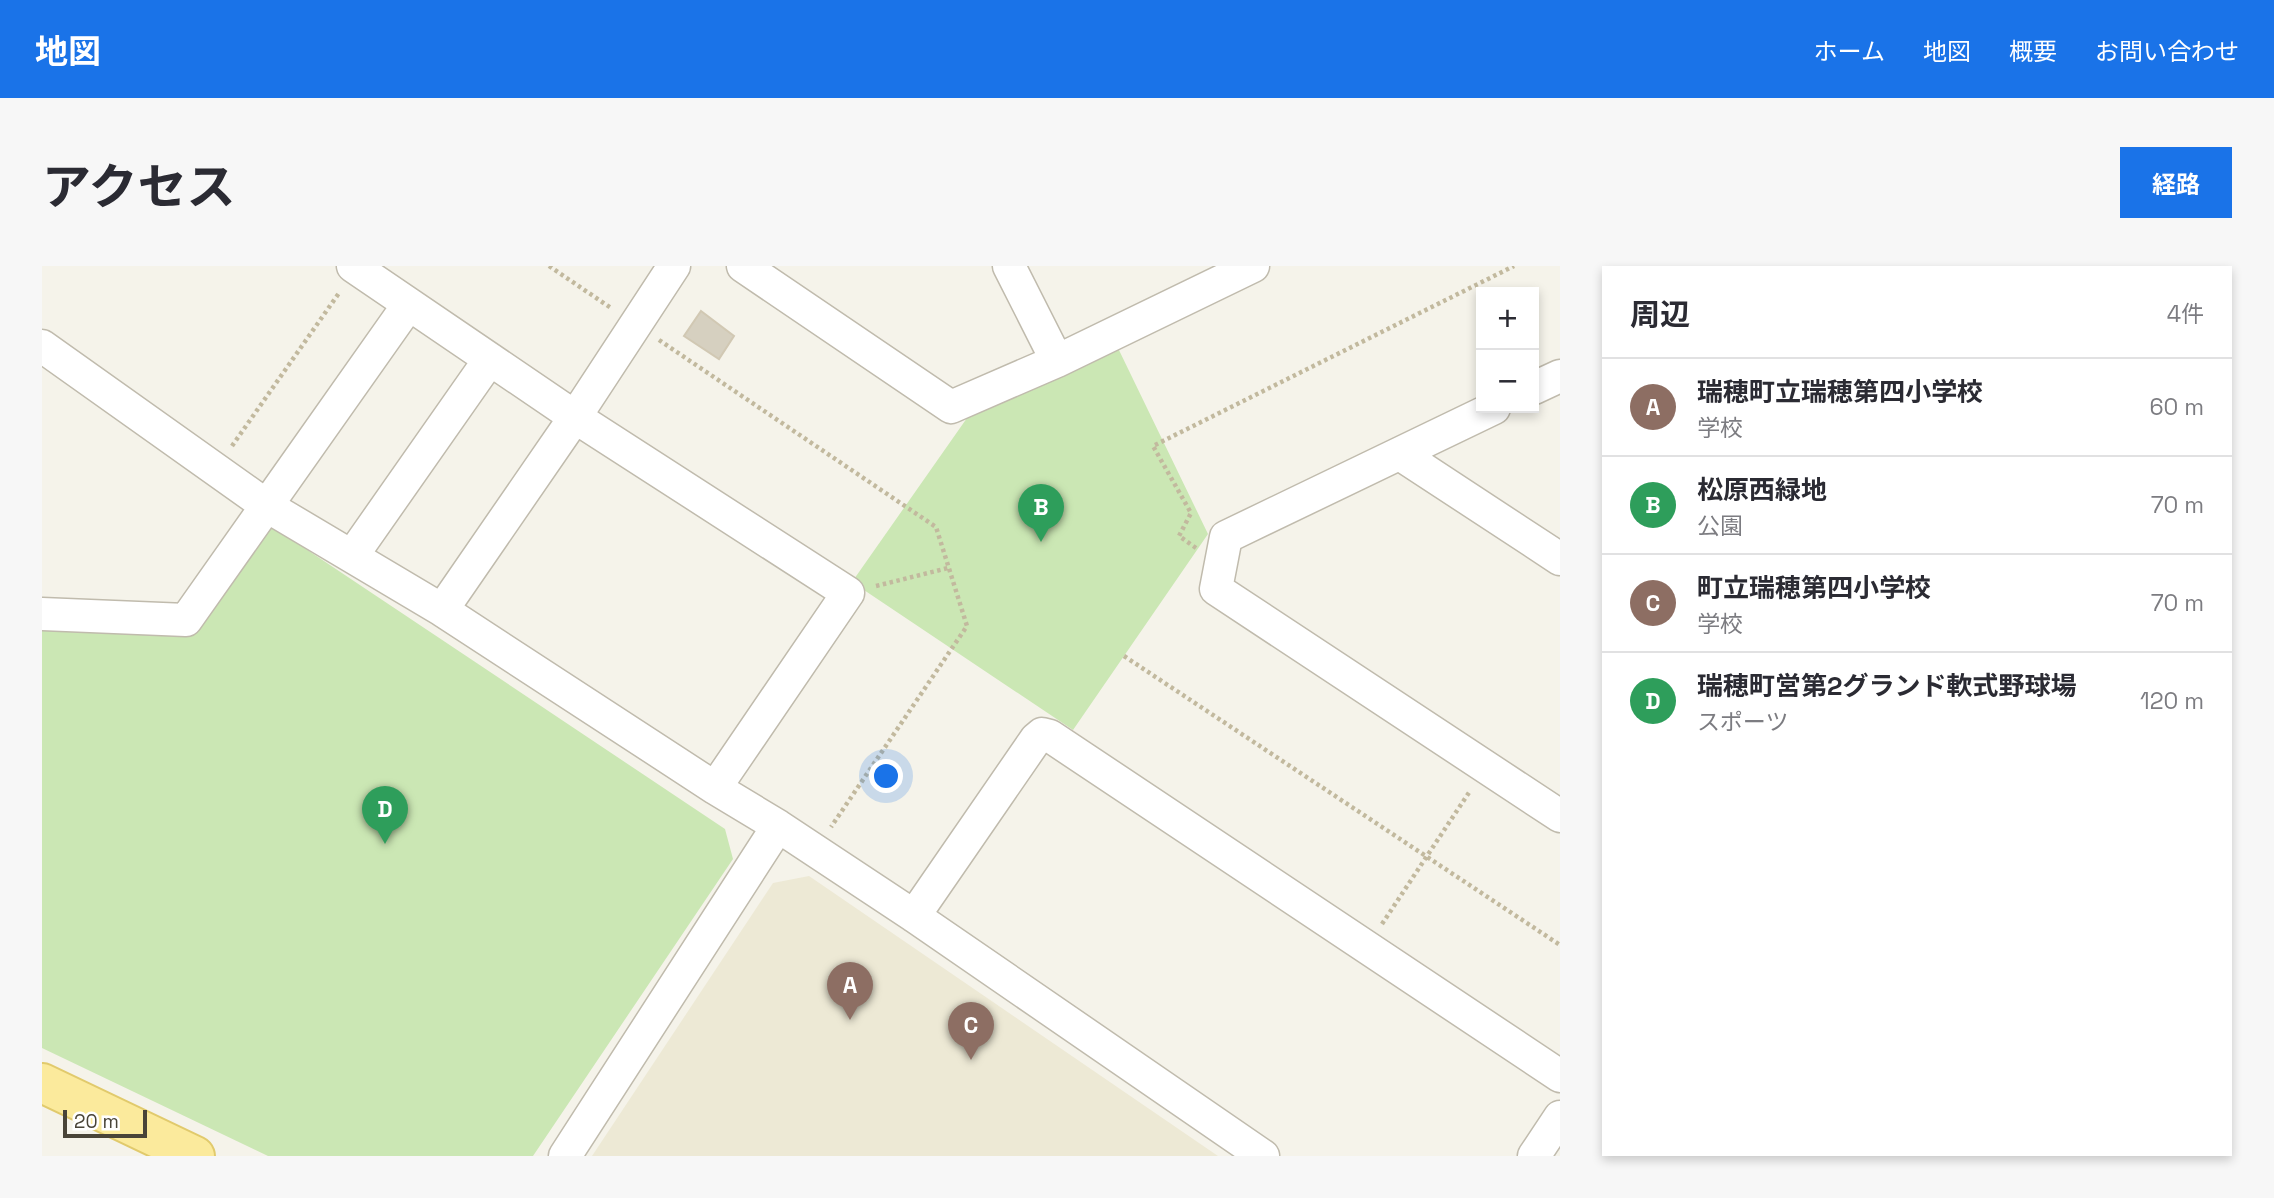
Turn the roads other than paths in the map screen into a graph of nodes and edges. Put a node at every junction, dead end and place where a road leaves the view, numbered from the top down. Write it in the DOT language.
graph roads {
  1 [pos="674,266"];
  2 [pos="743,266"];
  3 [pos="1009,266"];
  4 [pos="1253,266"];
  5 [pos="355,267"];
  6 [pos="409,304"];
  7 [pos="42,346"];
  8 [pos="490,359"];
  9 [pos="1057,360"];
  10 [pos="1560,376"];
  11 [pos="1539,386"];
  12 [pos="1484,413"];
  13 [pos="575,417"];
  14 [pos="1400,454"];
  15 [pos="267,506"];
  16 [pos="352,556"];
  17 [pos="1560,559"];
  18 [pos="442,610"];
  19 [pos="42,614"];
  20 [pos="715,788"];
  21 [pos="1560,816"];
  22 [pos="778,826"];
  23 [pos="914,916"];
  24 [pos="1560,1076"];
  25 [pos="42,1083"];
  26 [pos="1560,1117"];
  27 [pos="195,1156"];
  28 [pos="565,1156"];
  29 [pos="1263,1156"];
  30 [pos="1534,1156"];
  1 -- 13 [label="street"];
  2 -- 9 [label="street"];
  3 -- 9 [label="street"];
  4 -- 9 [label="street"];
  5 -- 6 [label="street"];
  6 -- 8 [label="street"];
  6 -- 15 [label="street"];
  7 -- 15 [label="street"];
  8 -- 13 [label="street"];
  8 -- 16 [label="street"];
  10 -- 11 [label="street"];
  12 -- 14 [label="street"];
  13 -- 18 [label="street"];
  13 -- 20 [label="street"];
  14 -- 17 [label="street"];
  14 -- 21 [label="street"];
  15 -- 16 [label="street"];
  15 -- 19 [label="street"];
  16 -- 18 [label="street"];
  18 -- 20 [label="street"];
  20 -- 22 [label="street"];
  22 -- 23 [label="street"];
  22 -- 28 [label="street"];
  23 -- 24 [label="street"];
  23 -- 29 [label="street"];
  25 -- 27 [label="main road"];
  26 -- 30 [label="street"];
}
